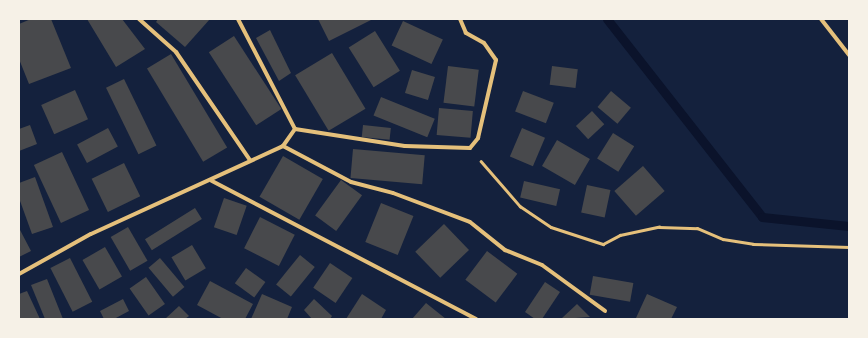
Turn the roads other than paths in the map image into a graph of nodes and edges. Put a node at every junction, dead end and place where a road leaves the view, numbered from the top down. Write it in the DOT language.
graph roads {
  1 [pos="139,19"];
  2 [pos="238,19"];
  3 [pos="460,19"];
  4 [pos="821,19"];
  5 [pos="849,55"];
  6 [pos="295,129"];
  7 [pos="282,146"];
  8 [pos="250,160"];
  9 [pos="212,181"];
  10 [pos="19,274"];
  11 [pos="605,311"];
  12 [pos="476,319"];
  1 -- 8 [label="street"];
  2 -- 6 [label="street"];
  3 -- 6 [label="street"];
  4 -- 5 [label="street"];
  6 -- 7 [label="street"];
  7 -- 8 [label="street"];
  7 -- 11 [label="street"];
  8 -- 9 [label="street"];
  9 -- 10 [label="street"];
  9 -- 12 [label="street"];
}
